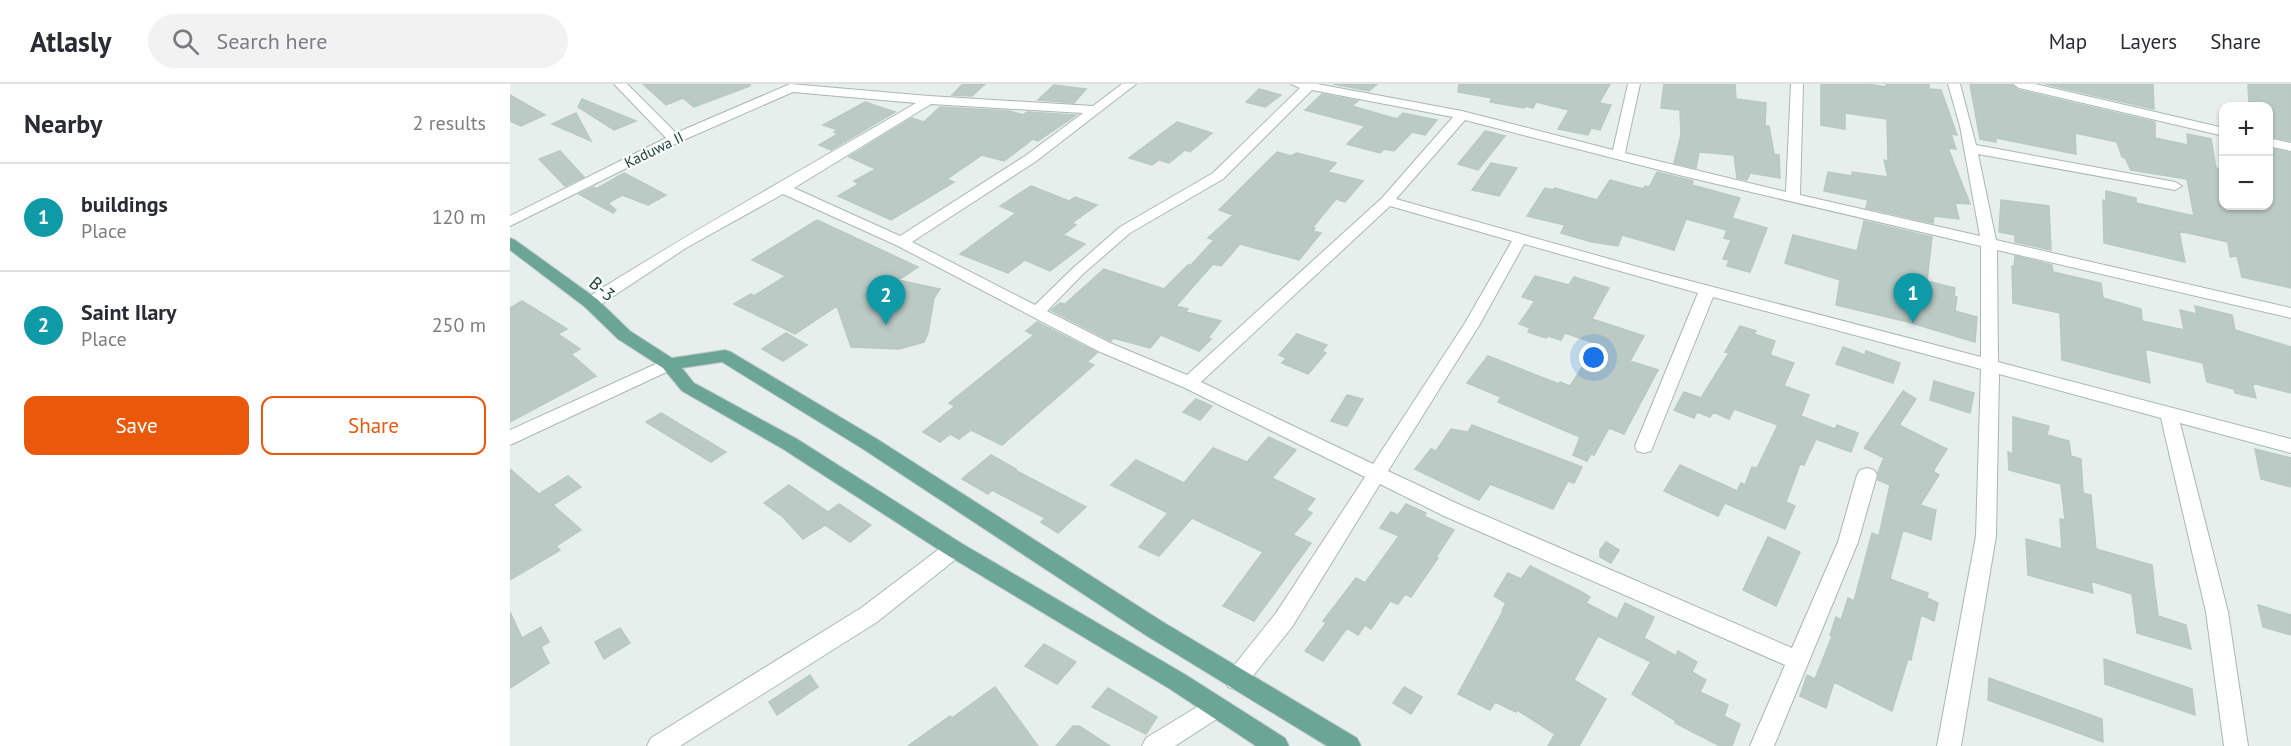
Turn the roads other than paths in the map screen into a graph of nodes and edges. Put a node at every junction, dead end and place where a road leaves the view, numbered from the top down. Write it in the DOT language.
graph roads {
  1 [pos="1130,84"];
  2 [pos="1634,84"];
  3 [pos="1797,84"];
  4 [pos="1954,84"];
  5 [pos="2019,84"];
  6 [pos="624,85"];
  7 [pos="1306,85"];
  8 [pos="797,86"];
  9 [pos="928,100"];
  10 [pos="1097,110"];
  11 [pos="1462,115"];
  12 [pos="2219,131"];
  13 [pos="674,139"];
  14 [pos="2273,143"];
  15 [pos="2291,147"];
  16 [pos="1969,148"];
  17 [pos="1618,156"];
  18 [pos="2175,186"];
  19 [pos="783,188"];
  20 [pos="1793,198"];
  21 [pos="1387,201"];
  22 [pos="510,222"];
  23 [pos="1520,238"];
  24 [pos="901,242"];
  25 [pos="510,243"];
  26 [pos="1989,243"];
  27 [pos="1708,289"];
  28 [pos="591,303"];
  29 [pos="1036,312"];
  30 [pos="2291,313"];
  31 [pos="669,364"];
  32 [pos="1989,364"];
  33 [pos="1189,383"];
  34 [pos="2169,414"];
  35 [pos="510,438"];
  36 [pos="1644,446"];
  37 [pos="2291,446"];
  38 [pos="1378,473"];
  39 [pos="1867,475"];
  40 [pos="954,549"];
  41 [pos="1797,660"];
  42 [pos="1236,680"];
  43 [pos="1215,707"];
  44 [pos="660,746"];
  45 [pos="1154,746"];
  46 [pos="1277,746"];
  47 [pos="1349,746"];
  48 [pos="1762,746"];
  49 [pos="1949,746"];
  50 [pos="2236,746"];
  1 -- 10 [label="street"];
  2 -- 17 [label="street"];
  3 -- 20 [label="street"];
  4 -- 16 [label="street"];
  5 -- 12 [label="street"];
  6 -- 13 [label="street"];
  7 -- 11 [label="street"];
  7 -- 29 [label="street"];
  8 -- 9 [label="street"];
  8 -- 13 [label="street, Kaduwa II"];
  9 -- 10 [label="street"];
  9 -- 19 [label="street"];
  10 -- 24 [label="street"];
  11 -- 17 [label="street"];
  11 -- 21 [label="street"];
  13 -- 22 [label="street, Kaduwa II"];
  14 -- 15 [label="street"];
  16 -- 18 [label="street"];
  16 -- 26 [label="street"];
  17 -- 20 [label="street"];
  19 -- 24 [label="street"];
  19 -- 28 [label="street"];
  20 -- 26 [label="street"];
  21 -- 23 [label="street"];
  21 -- 33 [label="street"];
  23 -- 27 [label="street"];
  23 -- 38 [label="street"];
  24 -- 29 [label="street"];
  25 -- 28 [label="main road, B-3"];
  26 -- 30 [label="street"];
  26 -- 32 [label="street"];
  27 -- 32 [label="street"];
  27 -- 36 [label="street"];
  28 -- 31 [label="main road, B-3"];
  29 -- 33 [label="street"];
  31 -- 35 [label="street"];
  31 -- 40 [label="main road, B-3"];
  31 -- 42 [label="main road"];
  32 -- 34 [label="street"];
  32 -- 49 [label="street"];
  33 -- 38 [label="street"];
  34 -- 37 [label="street"];
  34 -- 50 [label="street"];
  38 -- 41 [label="street"];
  38 -- 42 [label="street"];
  39 -- 41 [label="street"];
  40 -- 43 [label="main road, B-3"];
  40 -- 44 [label="street"];
  41 -- 48 [label="street"];
  42 -- 47 [label="main road"];
  43 -- 45 [label="street"];
  43 -- 46 [label="main road, B-3"];
}
